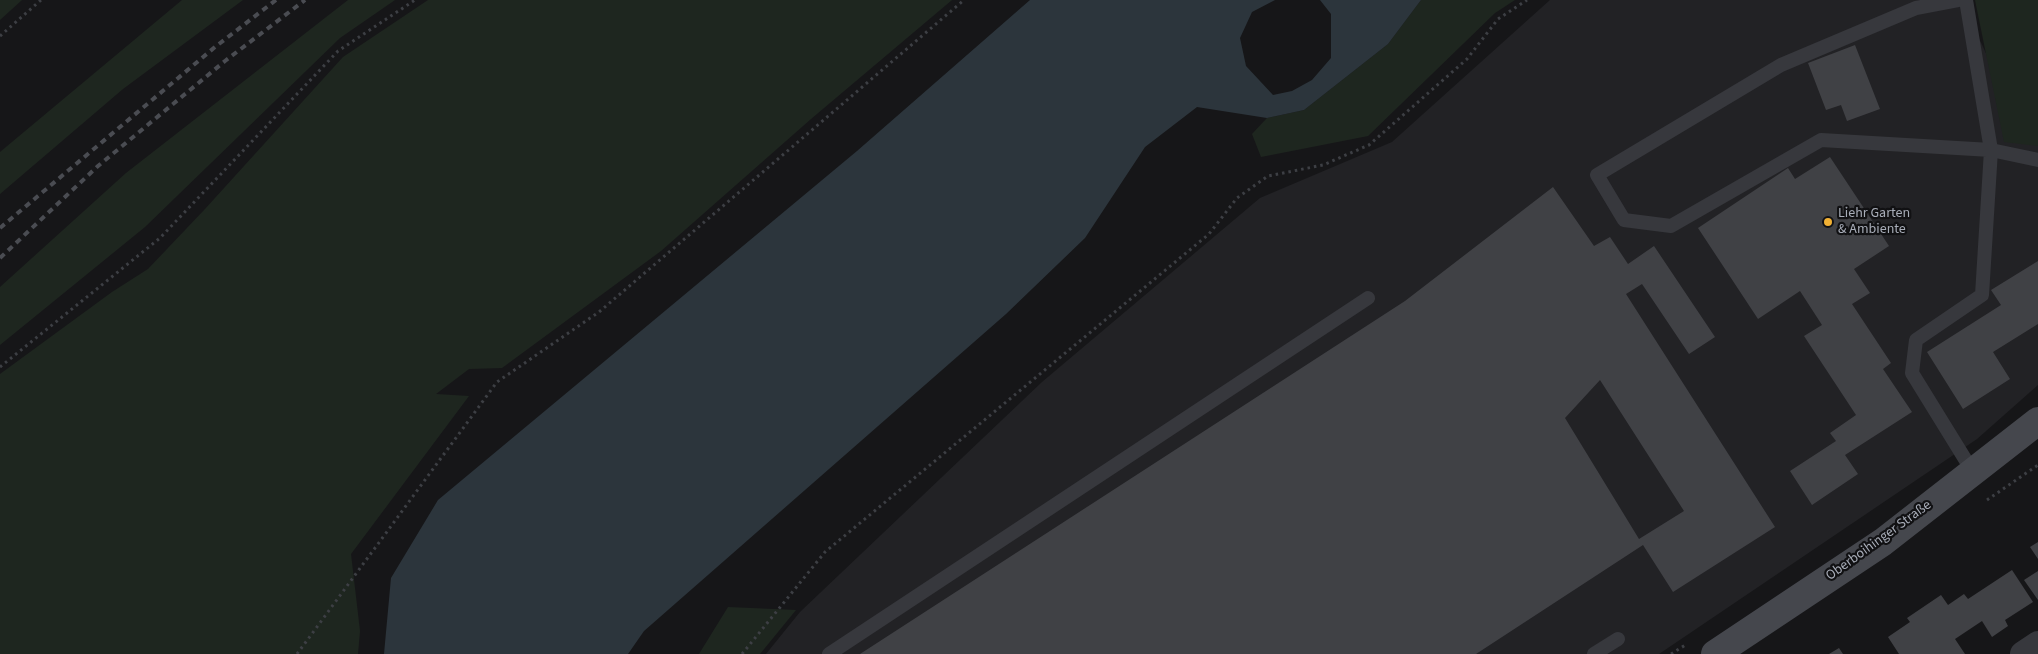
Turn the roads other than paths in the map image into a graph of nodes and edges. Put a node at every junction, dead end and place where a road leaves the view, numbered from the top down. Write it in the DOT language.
graph roads {
  1 [pos="1958,0"];
  2 [pos="1966,0"];
  3 [pos="1991,150"];
  4 [pos="2038,160"];
  5 [pos="1368,298"];
  6 [pos="2038,421"];
  7 [pos="1973,472"];
  8 [pos="1618,639"];
  9 [pos="2038,644"];
  10 [pos="829,654"];
  11 [pos="1594,654"];
  12 [pos="1715,654"];
  13 [pos="2023,654"];
  1 -- 3 [label="lane"];
  2 -- 3 [label="lane"];
  3 -- 4 [label="lane"];
  3 -- 7 [label="lane"];
  5 -- 10 [label="lane"];
  6 -- 7 [label="main road, Oberboihinger Straße"];
  7 -- 12 [label="main road, Oberboihinger Straße"];
  8 -- 11 [label="lane"];
  9 -- 13 [label="street"];
}
